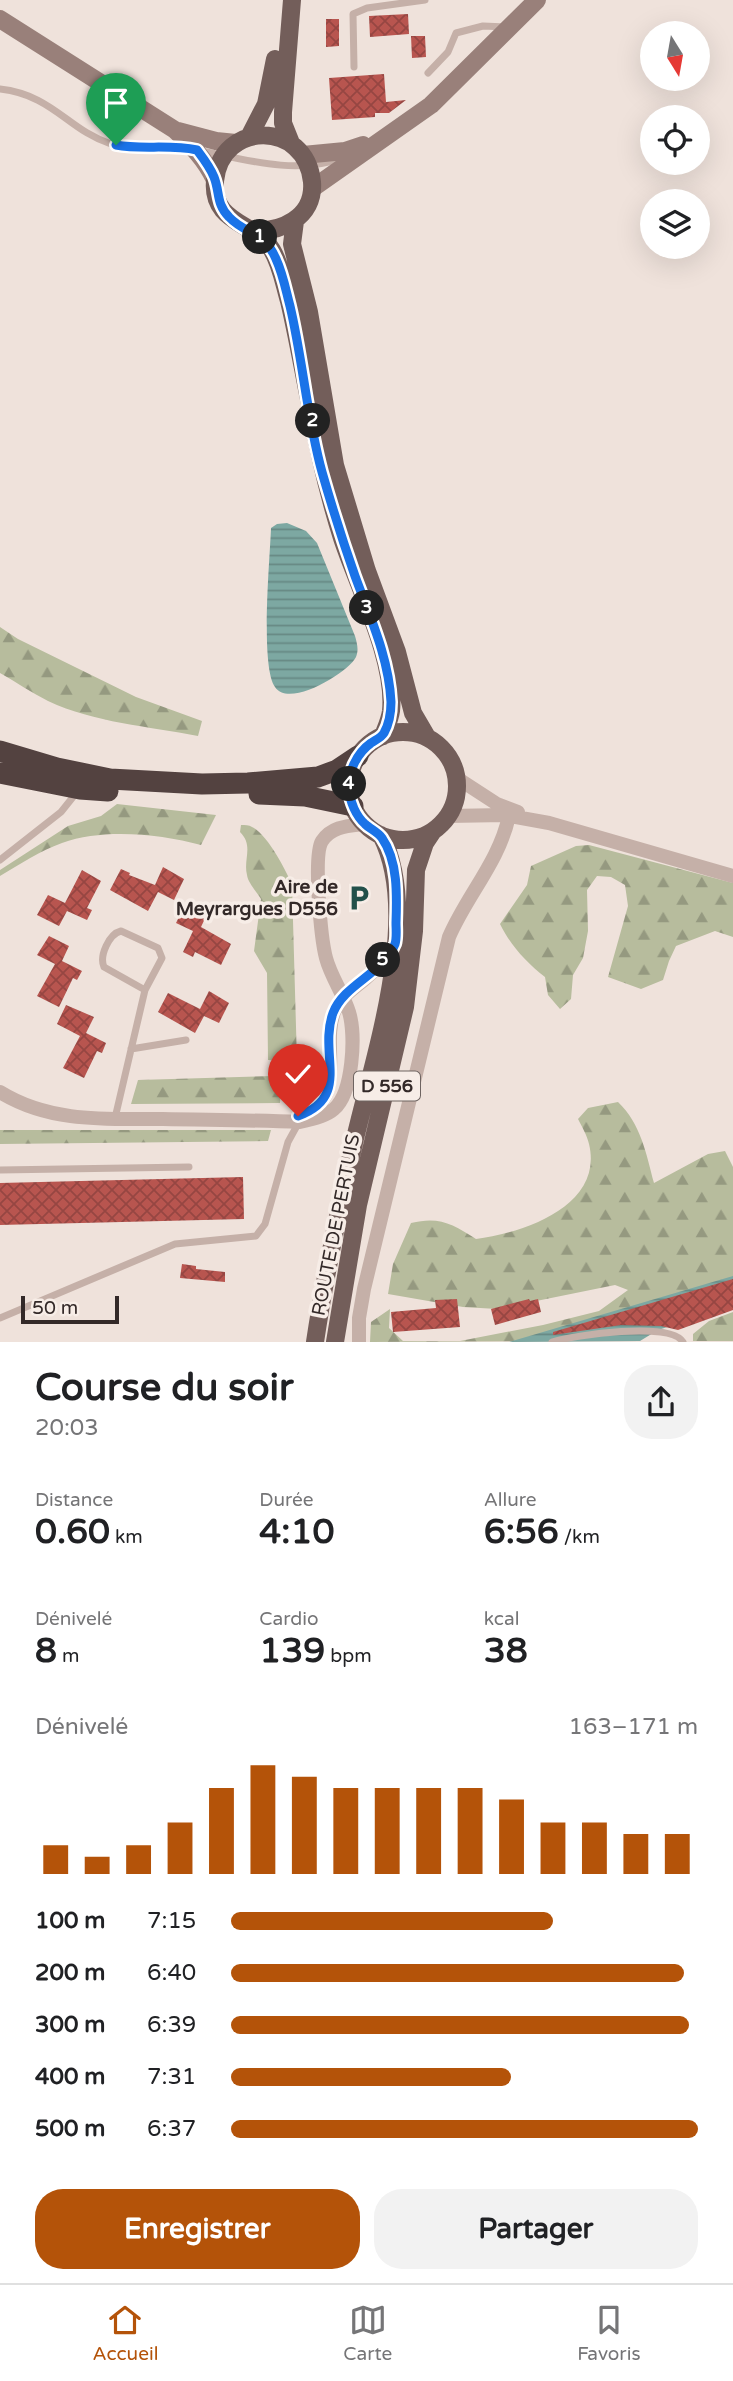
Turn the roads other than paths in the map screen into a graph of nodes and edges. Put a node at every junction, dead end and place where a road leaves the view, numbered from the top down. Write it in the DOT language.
graph roads {
  1 [pos="283,0"];
  2 [pos="292,0"];
  3 [pos="425,0"];
  4 [pos="537,0"];
  5 [pos="0,19"];
  6 [pos="511,28"];
  7 [pos="354,67"];
  8 [pos="428,73"];
  9 [pos="0,89"];
  10 [pos="175,130"];
  11 [pos="377,141"];
  12 [pos="237,145"];
  13 [pos="197,150"];
  14 [pos="301,154"];
  15 [pos="215,180"];
  16 [pos="313,187"];
  17 [pos="295,221"];
  18 [pos="251,230"];
  19 [pos="383,736"];
  20 [pos="427,737"];
  21 [pos="0,742"];
  22 [pos="0,751"];
  23 [pos="358,756"];
  24 [pos="0,764"];
  25 [pos="39,771"];
  26 [pos="0,773"];
  27 [pos="457,778"];
  28 [pos="0,786"];
  29 [pos="80,789"];
  30 [pos="359,815"];
  31 [pos="449,816"];
  32 [pos="509,816"];
  33 [pos="549,823"];
  34 [pos="433,831"];
  35 [pos="381,835"];
  36 [pos="0,860"];
  37 [pos="733,876"];
  38 [pos="395,944"];
  39 [pos="145,990"];
  40 [pos="343,997"];
  41 [pos="186,1040"];
  42 [pos="131,1049"];
  43 [pos="0,1091"];
  44 [pos="115,1119"];
  45 [pos="268,1120"];
  46 [pos="299,1122"];
  47 [pos="189,1167"];
  48 [pos="0,1170"];
  49 [pos="0,1318"];
  50 [pos="316,1342"];
  51 [pos="334,1342"];
  52 [pos="359,1342"];
  53 [pos="552,1342"];
  54 [pos="683,1342"];
  1 -- 12 [label="main road"];
  2 -- 14 [label="main road"];
  3 -- 7 [label="lane"];
  4 -- 6 [label="main road"];
  5 -- 10 [label="main road"];
  6 -- 8 [label="lane"];
  6 -- 11 [label="main road"];
  9 -- 13 [label="lane"];
  10 -- 12 [label="main road"];
  10 -- 13 [label="main road"];
  11 -- 14 [label="main road"];
  11 -- 16 [label="main road"];
  12 -- 13 [label="lane"];
  12 -- 14 [label="main road"];
  12 -- 14 [label="lane"];
  12 -- 15 [label="main road"];
  13 -- 15 [label="main road"];
  14 -- 16 [label="main road"];
  15 -- 18 [label="main road"];
  16 -- 17 [label="main road"];
  17 -- 18 [label="main road"];
  17 -- 20 [label="main road"];
  18 -- 19 [label="main road"];
  19 -- 20 [label="main road"];
  19 -- 23 [label="main road"];
  20 -- 27 [label="main road"];
  21 -- 25 [label="highway"];
  22 -- 25 [label="highway"];
  23 -- 25 [label="highway"];
  23 -- 30 [label="main road"];
  24 -- 25 [label="highway"];
  25 -- 26 [label="highway"];
  25 -- 29 [label="highway"];
  27 -- 31 [label="main road"];
  27 -- 33 [label="street"];
  28 -- 29 [label="highway"];
  29 -- 30 [label="highway"];
  29 -- 36 [label="lane"];
  30 -- 35 [label="main road"];
  30 -- 40 [label="street"];
  31 -- 32 [label="street"];
  31 -- 34 [label="main road"];
  32 -- 33 [label="street"];
  32 -- 52 [label="street"];
  33 -- 37 [label="street"];
  34 -- 35 [label="main road"];
  34 -- 51 [label="main road, ROUTE DE PERTUIS / D 556"];
  35 -- 38 [label="main road, ROUTE DE PERTUIS / D 556"];
  38 -- 40 [label="street"];
  38 -- 50 [label="main road, ROUTE DE PERTUIS / D 556"];
  39 -- 39 [label="lane"];
  39 -- 42 [label="lane"];
  40 -- 45 [label="street"];
  40 -- 46 [label="street"];
  41 -- 42 [label="lane"];
  42 -- 44 [label="lane"];
  43 -- 44 [label="street"];
  44 -- 45 [label="street"];
  45 -- 46 [label="street"];
  46 -- 49 [label="lane"];
  47 -- 48 [label="lane"];
  53 -- 54 [label="lane"];
}
